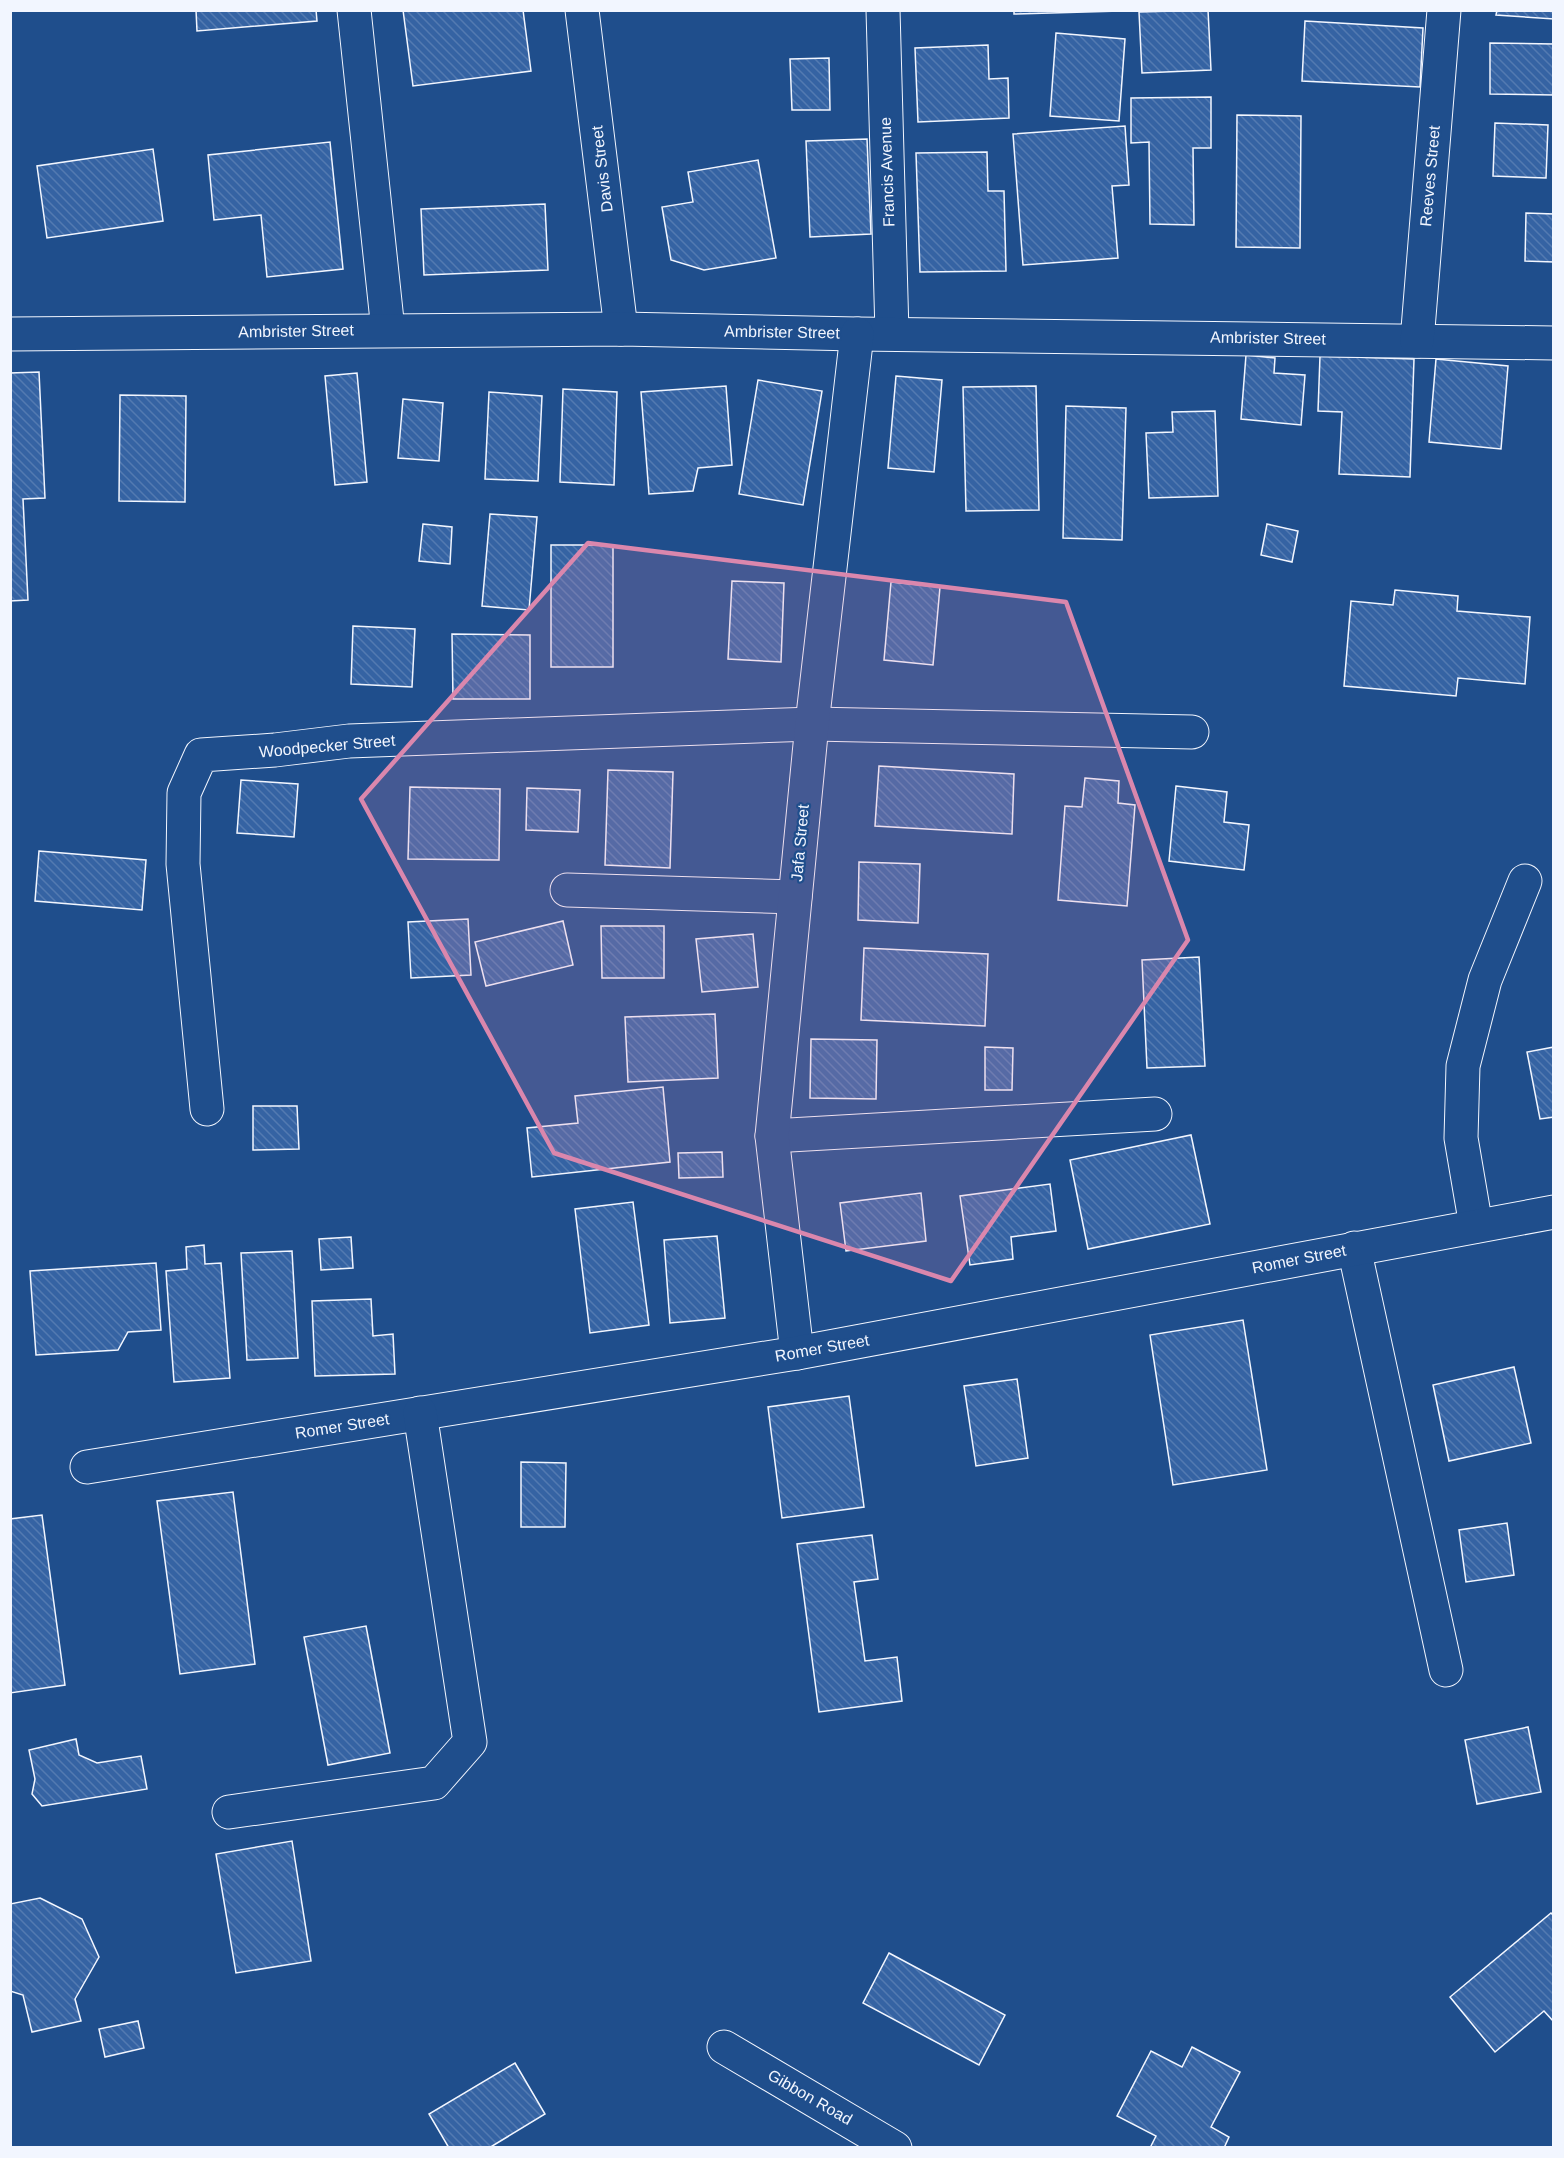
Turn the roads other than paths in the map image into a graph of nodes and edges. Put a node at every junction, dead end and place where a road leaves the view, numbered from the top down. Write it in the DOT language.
graph roads {
  1 [pos="354,10"];
  2 [pos="582,10"];
  3 [pos="883,10"];
  4 [pos="1444,10"];
  5 [pos="621,329"];
  6 [pos="387,330"];
  7 [pos="892,333"];
  8 [pos="10,334"];
  9 [pos="857,334"];
  10 [pos="1417,340"];
  11 [pos="1554,343"];
  12 [pos="812,724"];
  13 [pos="1192,732"];
  14 [pos="1526,881"];
  15 [pos="567,890"];
  16 [pos="795,897"];
  17 [pos="207,1109"];
  18 [pos="1155,1114"];
  19 [pos="772,1136"];
  20 [pos="1554,1212"];
  21 [pos="1476,1226"];
  22 [pos="1354,1248"];
  23 [pos="797,1353"];
  24 [pos="420,1413"];
  25 [pos="87,1467"];
  26 [pos="1446,1670"];
  27 [pos="229,1812"];
  28 [pos="724,2047"];
  29 [pos="895,2148"];
  1 -- 6 [label="street"];
  2 -- 5 [label="street, Davis Street"];
  3 -- 7 [label="street, Francis Avenue"];
  4 -- 10 [label="street, Reeves Street"];
  5 -- 6 [label="street, Ambrister Street"];
  5 -- 9 [label="street, Ambrister Street"];
  6 -- 8 [label="street, Ambrister Street"];
  7 -- 9 [label="street, Ambrister Street"];
  7 -- 10 [label="street, Ambrister Street"];
  9 -- 12 [label="street, Jafa Street"];
  10 -- 11 [label="street, Ambrister Street"];
  12 -- 13 [label="street"];
  12 -- 16 [label="street, Jafa Street"];
  12 -- 17 [label="street, Woodpecker Street"];
  14 -- 21 [label="street"];
  15 -- 16 [label="street"];
  16 -- 19 [label="street, Jafa Street"];
  18 -- 19 [label="street"];
  19 -- 23 [label="street, Jafa Street"];
  20 -- 21 [label="street, Romer Street"];
  21 -- 22 [label="street, Romer Street"];
  22 -- 23 [label="street, Romer Street"];
  22 -- 26 [label="street"];
  23 -- 24 [label="street, Romer Street"];
  24 -- 25 [label="street, Romer Street"];
  24 -- 27 [label="street"];
  28 -- 29 [label="street, Gibbon Road"];
}
